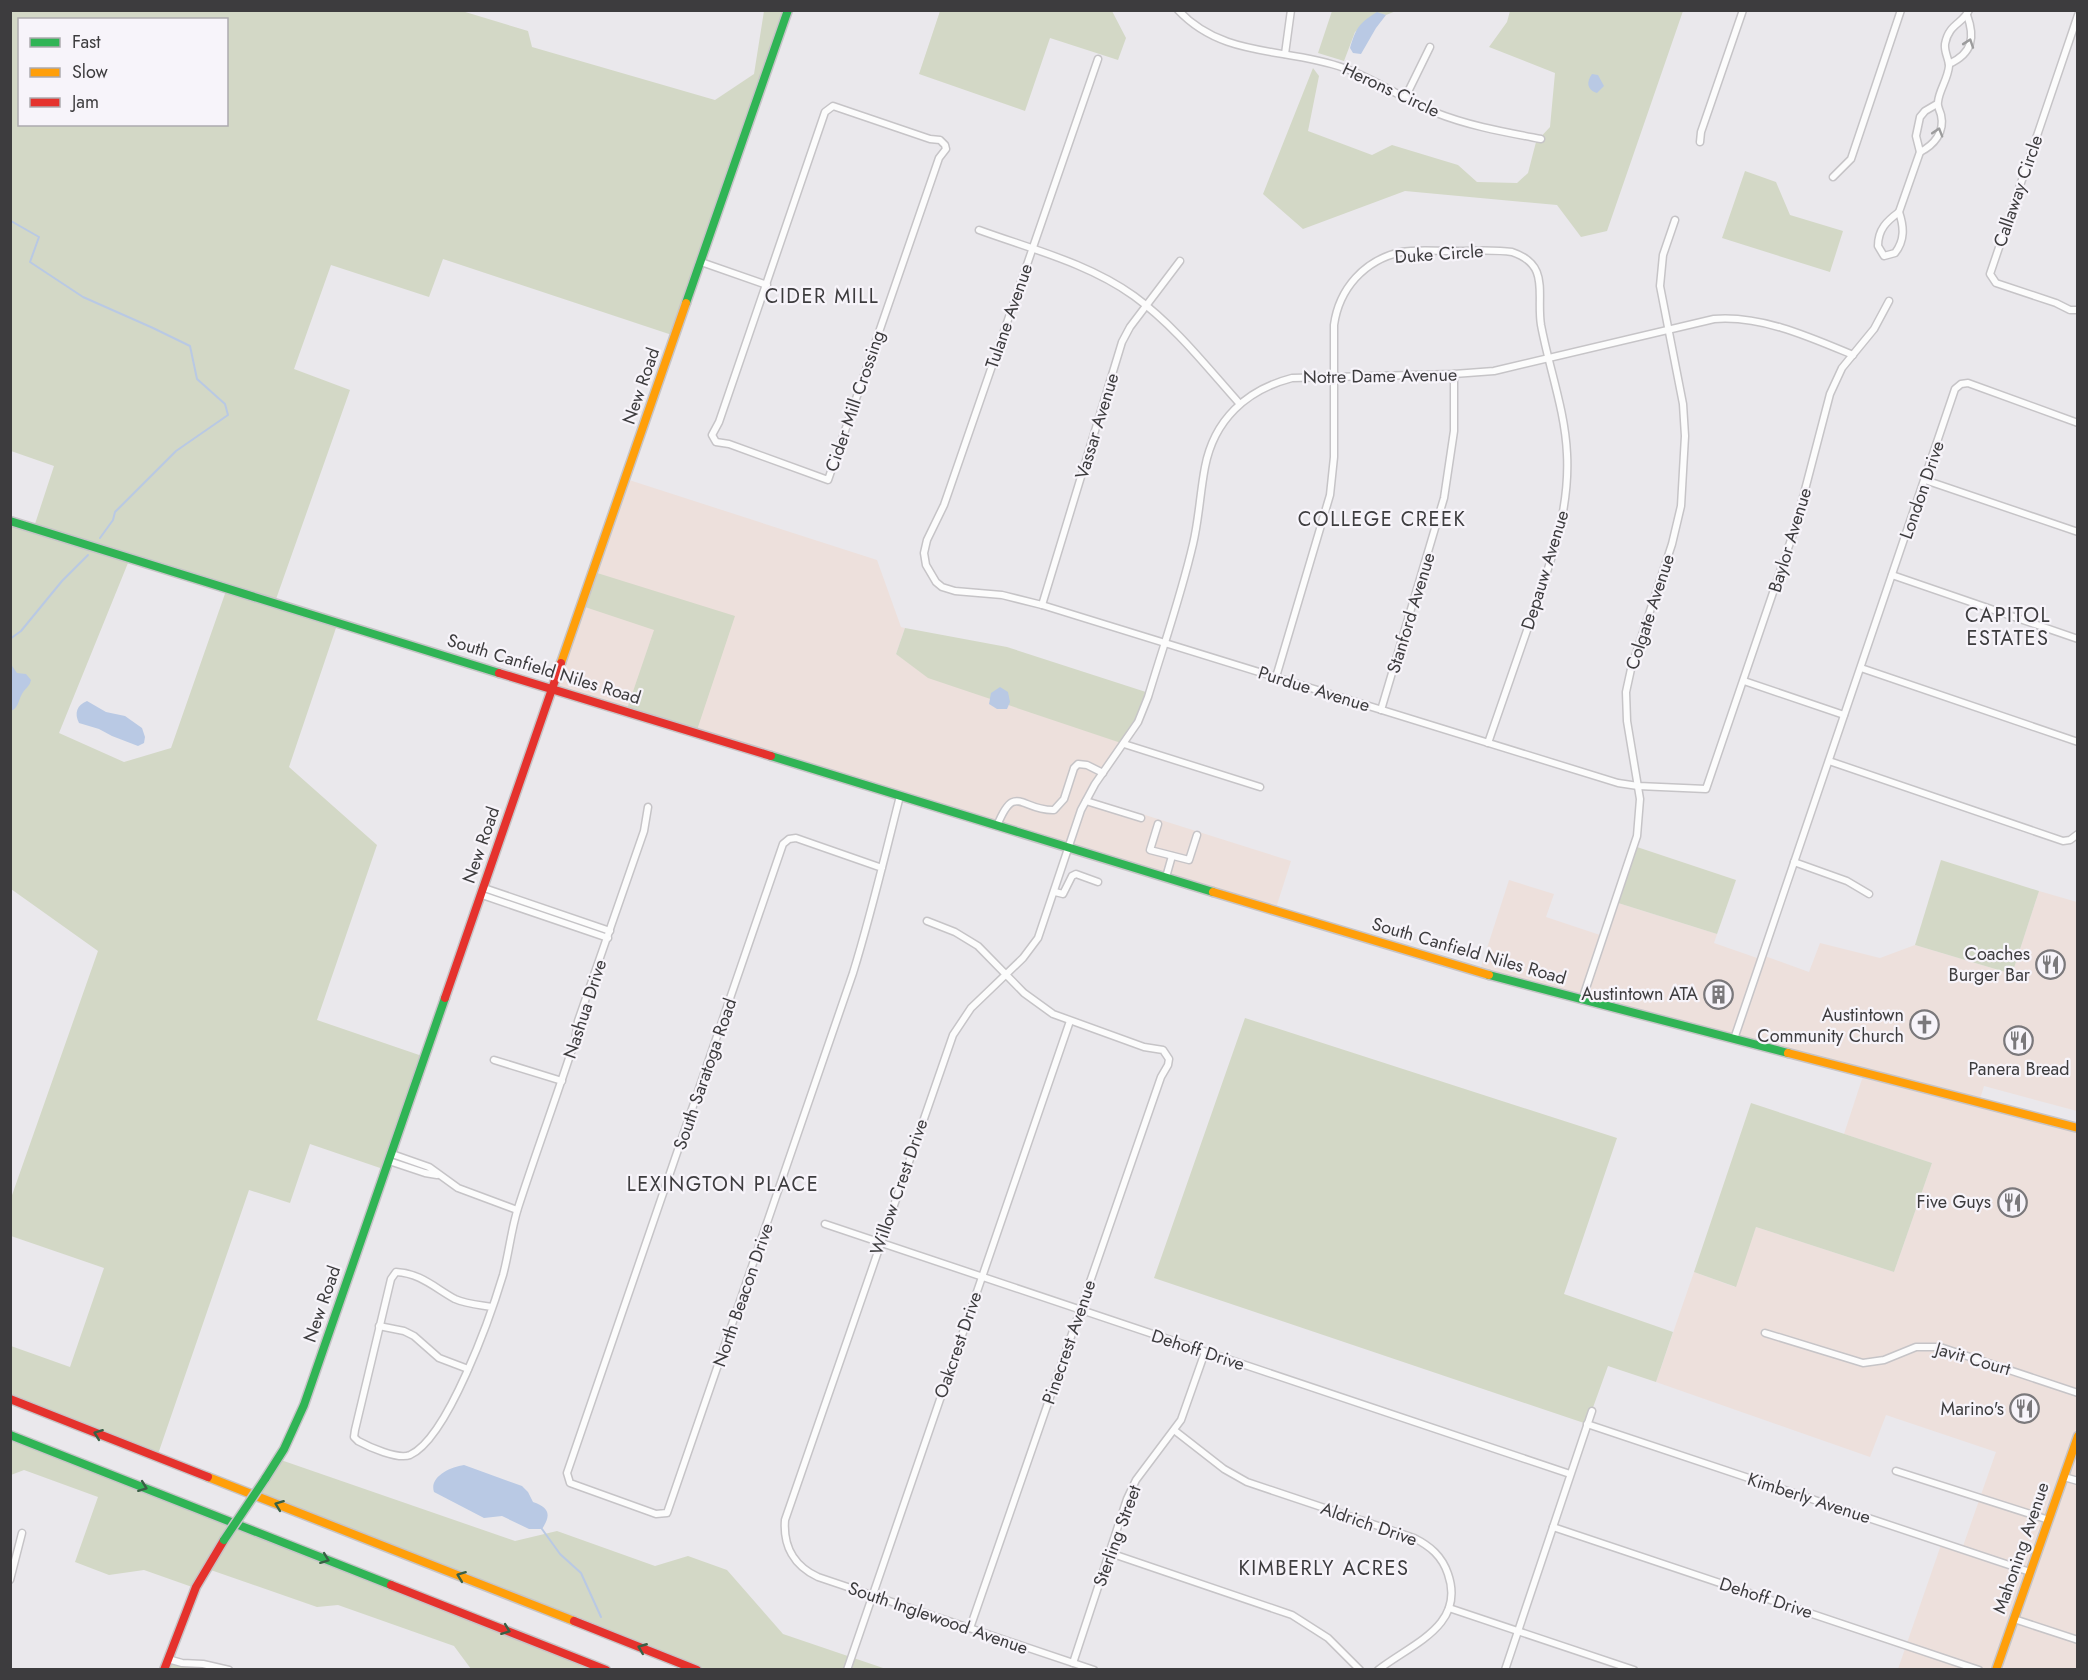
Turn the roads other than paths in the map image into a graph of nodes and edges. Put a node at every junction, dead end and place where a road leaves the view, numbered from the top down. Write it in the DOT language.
graph roads {
  1 [pos="788,10"];
  2 [pos="1178,10"];
  3 [pos="1291,10"];
  4 [pos="1743,10"];
  5 [pos="1901,10"];
  6 [pos="1968,13"];
  7 [pos="2078,15"];
  8 [pos="1430,47"];
  9 [pos="1285,54"];
  10 [pos="1098,59"];
  11 [pos="1949,64"];
  12 [pos="1405,98"];
  13 [pos="1937,104"];
  14 [pos="1541,139"];
  15 [pos="1700,142"];
  16 [pos="1920,152"];
  17 [pos="1833,177"];
  18 [pos="1899,212"];
  19 [pos="1675,220"];
  20 [pos="979,230"];
  21 [pos="1032,249"];
  22 [pos="1180,261"];
  23 [pos="701,262"];
  24 [pos="767,285"];
  25 [pos="1889,301"];
  26 [pos="1146,306"];
  27 [pos="2078,310"];
  28 [pos="1668,329"];
  29 [pos="1853,355"];
  30 [pos="1549,358"];
  31 [pos="1454,374"];
  32 [pos="1334,376"];
  33 [pos="1239,403"];
  34 [pos="2078,423"];
  35 [pos="1925,480"];
  36 [pos="10,521"];
  37 [pos="2078,532"];
  38 [pos="929,572"];
  39 [pos="1893,575"];
  40 [pos="1042,605"];
  41 [pos="2078,639"];
  42 [pos="1164,643"];
  43 [pos="1861,668"];
  44 [pos="1276,677"];
  45 [pos="1743,681"];
  46 [pos="553,690"];
  47 [pos="1381,710"];
  48 [pos="1844,715"];
  49 [pos="2078,742"];
  50 [pos="1488,743"];
  51 [pos="1124,744"];
  52 [pos="1829,761"];
  53 [pos="1103,773"];
  54 [pos="1638,786"];
  55 [pos="1260,787"];
  56 [pos="1706,789"];
  57 [pos="900,796"];
  58 [pos="1086,801"];
  59 [pos="648,807"];
  60 [pos="1141,819"];
  61 [pos="1158,824"];
  62 [pos="998,826"];
  63 [pos="2078,834"];
  64 [pos="1197,835"];
  65 [pos="1068,847"];
  66 [pos="1172,856"];
  67 [pos="1794,862"];
  68 [pos="882,868"];
  69 [pos="1166,877"];
  70 [pos="1098,882"];
  71 [pos="483,892"];
  72 [pos="1055,892"];
  73 [pos="1869,894"];
  74 [pos="927,921"];
  75 [pos="609,935"];
  76 [pos="1007,974"];
  77 [pos="1582,1000"];
  78 [pos="1070,1021"];
  79 [pos="1734,1039"];
  80 [pos="494,1060"];
  81 [pos="562,1081"];
  82 [pos="2078,1128"];
  83 [pos="390,1158"];
  84 [pos="517,1210"];
  85 [pos="825,1224"];
  86 [pos="880,1244"];
  87 [pos="981,1277"];
  88 [pos="492,1307"];
  89 [pos="1080,1310"];
  90 [pos="379,1326"];
  91 [pos="1765,1333"];
  92 [pos="1205,1352"];
  93 [pos="468,1369"];
  94 [pos="2078,1393"];
  95 [pos="10,1399"];
  96 [pos="1592,1412"];
  97 [pos="1587,1424"];
  98 [pos="1174,1430"];
  99 [pos="10,1436"];
  100 [pos="2078,1436"];
  101 [pos="1896,1471"];
  102 [pos="1570,1474"];
  103 [pos="2064,1477"];
  104 [pos="2078,1481"];
  105 [pos="665,1514"];
  106 [pos="2049,1520"];
  107 [pos="1553,1527"];
  108 [pos="22,1533"];
  109 [pos="791,1553"];
  110 [pos="1110,1553"];
  111 [pos="2030,1572"];
  112 [pos="10,1580"];
  113 [pos="871,1595"];
  114 [pos="1449,1608"];
  115 [pos="2014,1619"];
  116 [pos="970,1628"];
  117 [pos="1518,1631"];
  118 [pos="2078,1640"];
  119 [pos="168,1659"];
  120 [pos="1073,1663"];
  121 [pos="164,1670"];
  122 [pos="229,1670"];
  123 [pos="606,1670"];
  124 [pos="697,1670"];
  125 [pos="847,1670"];
  126 [pos="1094,1670"];
  127 [pos="1360,1670"];
  128 [pos="1378,1670"];
  129 [pos="1505,1670"];
  130 [pos="1634,1670"];
  131 [pos="1979,1670"];
  132 [pos="1996,1670"];
  1 -- 23 [label="main road, New Road"];
  2 -- 9 [label="street, Herons Circle"];
  3 -- 9 [label="street"];
  4 -- 15 [label="street"];
  5 -- 17 [label="street"];
  6 -- 11 [label="street"];
  11 -- 6 [label="street, one-way"];
  7 -- 27 [label="street, Callaway Circle"];
  8 -- 12 [label="street"];
  9 -- 12 [label="street, Herons Circle"];
  10 -- 21 [label="street, Tulane Avenue"];
  11 -- 13 [label="street"];
  12 -- 14 [label="street, Herons Circle"];
  13 -- 16 [label="street"];
  16 -- 13 [label="street, one-way"];
  16 -- 18 [label="street"];
  18 -- 18 [label="street"];
  19 -- 28 [label="street, Colgate Avenue"];
  20 -- 21 [label="street"];
  21 -- 26 [label="street"];
  21 -- 38 [label="street, Tulane Avenue"];
  22 -- 26 [label="street, Vassar Avenue"];
  23 -- 24 [label="street"];
  23 -- 46 [label="main road, New Road"];
  24 -- 24 [label="street, Cider Mill Crossing"];
  25 -- 29 [label="street, Baylor Avenue"];
  26 -- 33 [label="street"];
  26 -- 40 [label="street, Vassar Avenue"];
  28 -- 29 [label="street, Notre Dame Avenue"];
  28 -- 30 [label="street, Notre Dame Avenue"];
  28 -- 54 [label="street, Colgate Avenue"];
  29 -- 45 [label="street, Baylor Avenue"];
  30 -- 31 [label="street, Notre Dame Avenue"];
  30 -- 32 [label="street, Duke Circle"];
  30 -- 50 [label="street, Depauw Avenue"];
  31 -- 32 [label="street, Notre Dame Avenue"];
  31 -- 47 [label="street, Stanford Avenue"];
  32 -- 33 [label="street, Notre Dame Avenue"];
  32 -- 44 [label="street, Duke Circle"];
  33 -- 42 [label="street, Notre Dame Avenue"];
  34 -- 35 [label="street, London Drive"];
  35 -- 37 [label="street"];
  35 -- 39 [label="street, London Drive"];
  36 -- 46 [label="main road, South Canfield Niles Road"];
  38 -- 40 [label="street, Purdue Avenue"];
  39 -- 41 [label="street"];
  39 -- 43 [label="street, London Drive"];
  40 -- 42 [label="street, Purdue Avenue"];
  42 -- 44 [label="street, Purdue Avenue"];
  42 -- 51 [label="street, Notre Dame Avenue"];
  43 -- 48 [label="street, London Drive"];
  43 -- 49 [label="street"];
  44 -- 47 [label="street, Purdue Avenue"];
  45 -- 48 [label="street"];
  45 -- 56 [label="street, Baylor Avenue"];
  46 -- 57 [label="main road, South Canfield Niles Road"];
  46 -- 71 [label="main road, New Road"];
  47 -- 50 [label="street, Purdue Avenue"];
  48 -- 52 [label="street, London Drive"];
  50 -- 54 [label="street, Purdue Avenue"];
  51 -- 53 [label="street, Notre Dame Avenue"];
  51 -- 55 [label="street"];
  52 -- 63 [label="street"];
  52 -- 67 [label="street, London Drive"];
  53 -- 58 [label="street, Notre Dame Avenue"];
  53 -- 62 [label="street"];
  54 -- 56 [label="street, Purdue Avenue"];
  54 -- 77 [label="street, Colgate Avenue"];
  57 -- 62 [label="main road, South Canfield Niles Road"];
  57 -- 68 [label="street, North Beacon Drive"];
  58 -- 60 [label="street"];
  58 -- 65 [label="street, Notre Dame Avenue"];
  59 -- 75 [label="street, Nashua Drive"];
  61 -- 66 [label="street"];
  62 -- 65 [label="main road, South Canfield Niles Road"];
  64 -- 66 [label="street"];
  65 -- 69 [label="main road, South Canfield Niles Road"];
  65 -- 72 [label="street, Willow Crest Drive"];
  66 -- 69 [label="street"];
  67 -- 73 [label="street"];
  67 -- 79 [label="street, London Drive"];
  68 -- 105 [label="street, North Beacon Drive"];
  68 -- 105 [label="street, South Saratoga Road"];
  69 -- 77 [label="main road, South Canfield Niles Road"];
  70 -- 72 [label="street"];
  71 -- 75 [label="street"];
  71 -- 83 [label="main road, New Road"];
  72 -- 76 [label="street, Willow Crest Drive"];
  74 -- 76 [label="street"];
  75 -- 81 [label="street, Nashua Drive"];
  76 -- 78 [label="street"];
  76 -- 86 [label="street, Willow Crest Drive"];
  77 -- 79 [label="main road, South Canfield Niles Road"];
  78 -- 87 [label="street, Oakcrest Drive"];
  78 -- 89 [label="street, Pinecrest Avenue"];
  79 -- 82 [label="main road, South Canfield Niles Road"];
  80 -- 81 [label="street"];
  81 -- 84 [label="street, Nashua Drive"];
  83 -- 84 [label="street"];
  83 -- 119 [label="main road, New Road, bridge"];
  84 -- 88 [label="street, Nashua Drive"];
  85 -- 86 [label="street, Dehoff Drive"];
  86 -- 87 [label="street, Dehoff Drive"];
  86 -- 109 [label="street, Willow Crest Drive"];
  87 -- 89 [label="street, Dehoff Drive"];
  87 -- 113 [label="street, Oakcrest Drive"];
  88 -- 90 [label="street"];
  88 -- 93 [label="street, Nashua Drive"];
  89 -- 92 [label="street, Dehoff Drive"];
  89 -- 116 [label="street, Pinecrest Avenue"];
  90 -- 93 [label="street"];
  90 -- 93 [label="street, Nashua Drive"];
  91 -- 94 [label="street, Javit Court"];
  92 -- 98 [label="street, Sterling Street"];
  92 -- 102 [label="street, Dehoff Drive"];
  124 -- 95 [label="main road, one-way"];
  96 -- 97 [label="street"];
  97 -- 102 [label="street"];
  97 -- 111 [label="street, Kimberly Avenue"];
  98 -- 110 [label="street, Sterling Street"];
  98 -- 114 [label="street, Aldrich Drive"];
  99 -- 123 [label="main road, one-way"];
  100 -- 103 [label="main road, Mahoning Avenue"];
  101 -- 106 [label="street"];
  102 -- 107 [label="street"];
  103 -- 104 [label="street"];
  103 -- 106 [label="main road, Mahoning Avenue"];
  106 -- 111 [label="main road, Mahoning Avenue"];
  107 -- 117 [label="street"];
  107 -- 131 [label="street, Dehoff Drive"];
  108 -- 112 [label="street"];
  109 -- 113 [label="street, South Inglewood Avenue"];
  110 -- 120 [label="street, Sterling Street"];
  110 -- 127 [label="street"];
  111 -- 115 [label="main road, Mahoning Avenue"];
  113 -- 116 [label="street, South Inglewood Avenue"];
  113 -- 125 [label="street, Oakcrest Drive"];
  114 -- 117 [label="street"];
  114 -- 128 [label="street"];
  115 -- 118 [label="street"];
  115 -- 132 [label="main road, Mahoning Avenue"];
  116 -- 120 [label="street, South Inglewood Avenue"];
  117 -- 129 [label="street"];
  117 -- 130 [label="street"];
  119 -- 121 [label="main road, New Road"];
  119 -- 122 [label="street"];
  120 -- 126 [label="street, South Inglewood Avenue"];
}
